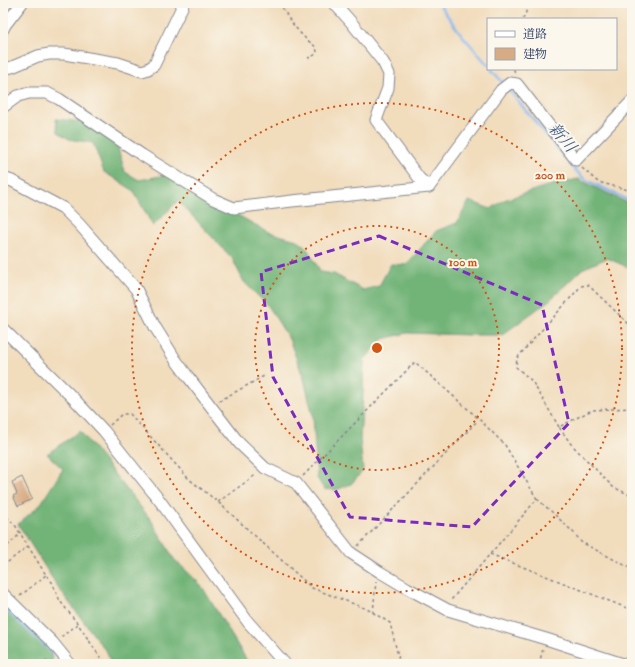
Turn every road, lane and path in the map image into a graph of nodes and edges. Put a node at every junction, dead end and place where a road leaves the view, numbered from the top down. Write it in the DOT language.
graph roads {
  1 [pos="22,3"];
  2 [pos="279,3"];
  3 [pos="334,3"];
  4 [pos="528,3"];
  5 [pos="183,6"];
  6 [pos="524,18"];
  7 [pos="3,29"];
  8 [pos="308,58"];
  9 [pos="3,69"];
  10 [pos="632,102"];
  11 [pos="3,107"];
  12 [pos="576,160"];
  13 [pos="3,178"];
  14 [pos="429,187"];
  15 [pos="632,191"];
  16 [pos="632,328"];
  17 [pos="3,329"];
  18 [pos="264,376"];
  19 [pos="210,406"];
  20 [pos="632,408"];
  21 [pos="479,419"];
  22 [pos="559,427"];
  23 [pos="104,431"];
  24 [pos="264,468"];
  25 [pos="296,483"];
  26 [pos="632,496"];
  27 [pos="537,499"];
  28 [pos="218,502"];
  29 [pos="3,512"];
  30 [pos="21,533"];
  31 [pos="28,546"];
  32 [pos="3,550"];
  33 [pos="351,553"];
  34 [pos="490,554"];
  35 [pos="3,566"];
  36 [pos="632,568"];
  37 [pos="377,570"];
  38 [pos="46,575"];
  39 [pos="3,594"];
  40 [pos="12,602"];
  41 [pos="443,608"];
  42 [pos="632,610"];
  43 [pos="373,613"];
  44 [pos="78,624"];
  45 [pos="546,639"];
  46 [pos="53,643"];
  47 [pos="45,660"];
  48 [pos="51,664"];
  49 [pos="70,664"];
  50 [pos="93,664"];
  51 [pos="285,664"];
  52 [pos="400,664"];
  53 [pos="539,664"];
  54 [pos="623,664"];
  1 -- 7 [label="street"];
  2 -- 8 [label="path"];
  3 -- 14 [label="street"];
  4 -- 6 [label="path"];
  5 -- 9 [label="street"];
  10 -- 12 [label="street"];
  11 -- 14 [label="street"];
  12 -- 14 [label="street"];
  12 -- 15 [label="path"];
  13 -- 19 [label="street"];
  16 -- 22 [label="path"];
  17 -- 23 [label="street"];
  18 -- 19 [label="path"];
  19 -- 24 [label="street"];
  20 -- 22 [label="path"];
  21 -- 25 [label="path"];
  21 -- 27 [label="path"];
  21 -- 33 [label="path"];
  22 -- 26 [label="path"];
  23 -- 28 [label="path"];
  23 -- 51 [label="street"];
  24 -- 25 [label="street"];
  24 -- 28 [label="path"];
  25 -- 33 [label="street"];
  27 -- 34 [label="path"];
  27 -- 36 [label="path"];
  28 -- 43 [label="path"];
  29 -- 30 [label="path"];
  30 -- 31 [label="path"];
  30 -- 32 [label="path"];
  31 -- 35 [label="path"];
  31 -- 38 [label="path"];
  33 -- 37 [label="street"];
  34 -- 41 [label="path"];
  34 -- 42 [label="path"];
  37 -- 41 [label="street"];
  37 -- 43 [label="path"];
  38 -- 40 [label="path"];
  38 -- 44 [label="path"];
  39 -- 40 [label="street"];
  40 -- 46 [label="street"];
  41 -- 45 [label="street"];
  43 -- 52 [label="path"];
  44 -- 46 [label="path"];
  44 -- 50 [label="path"];
  45 -- 53 [label="path"];
  45 -- 54 [label="street"];
  46 -- 49 [label="street"];
  47 -- 48 [label="path"];
}
